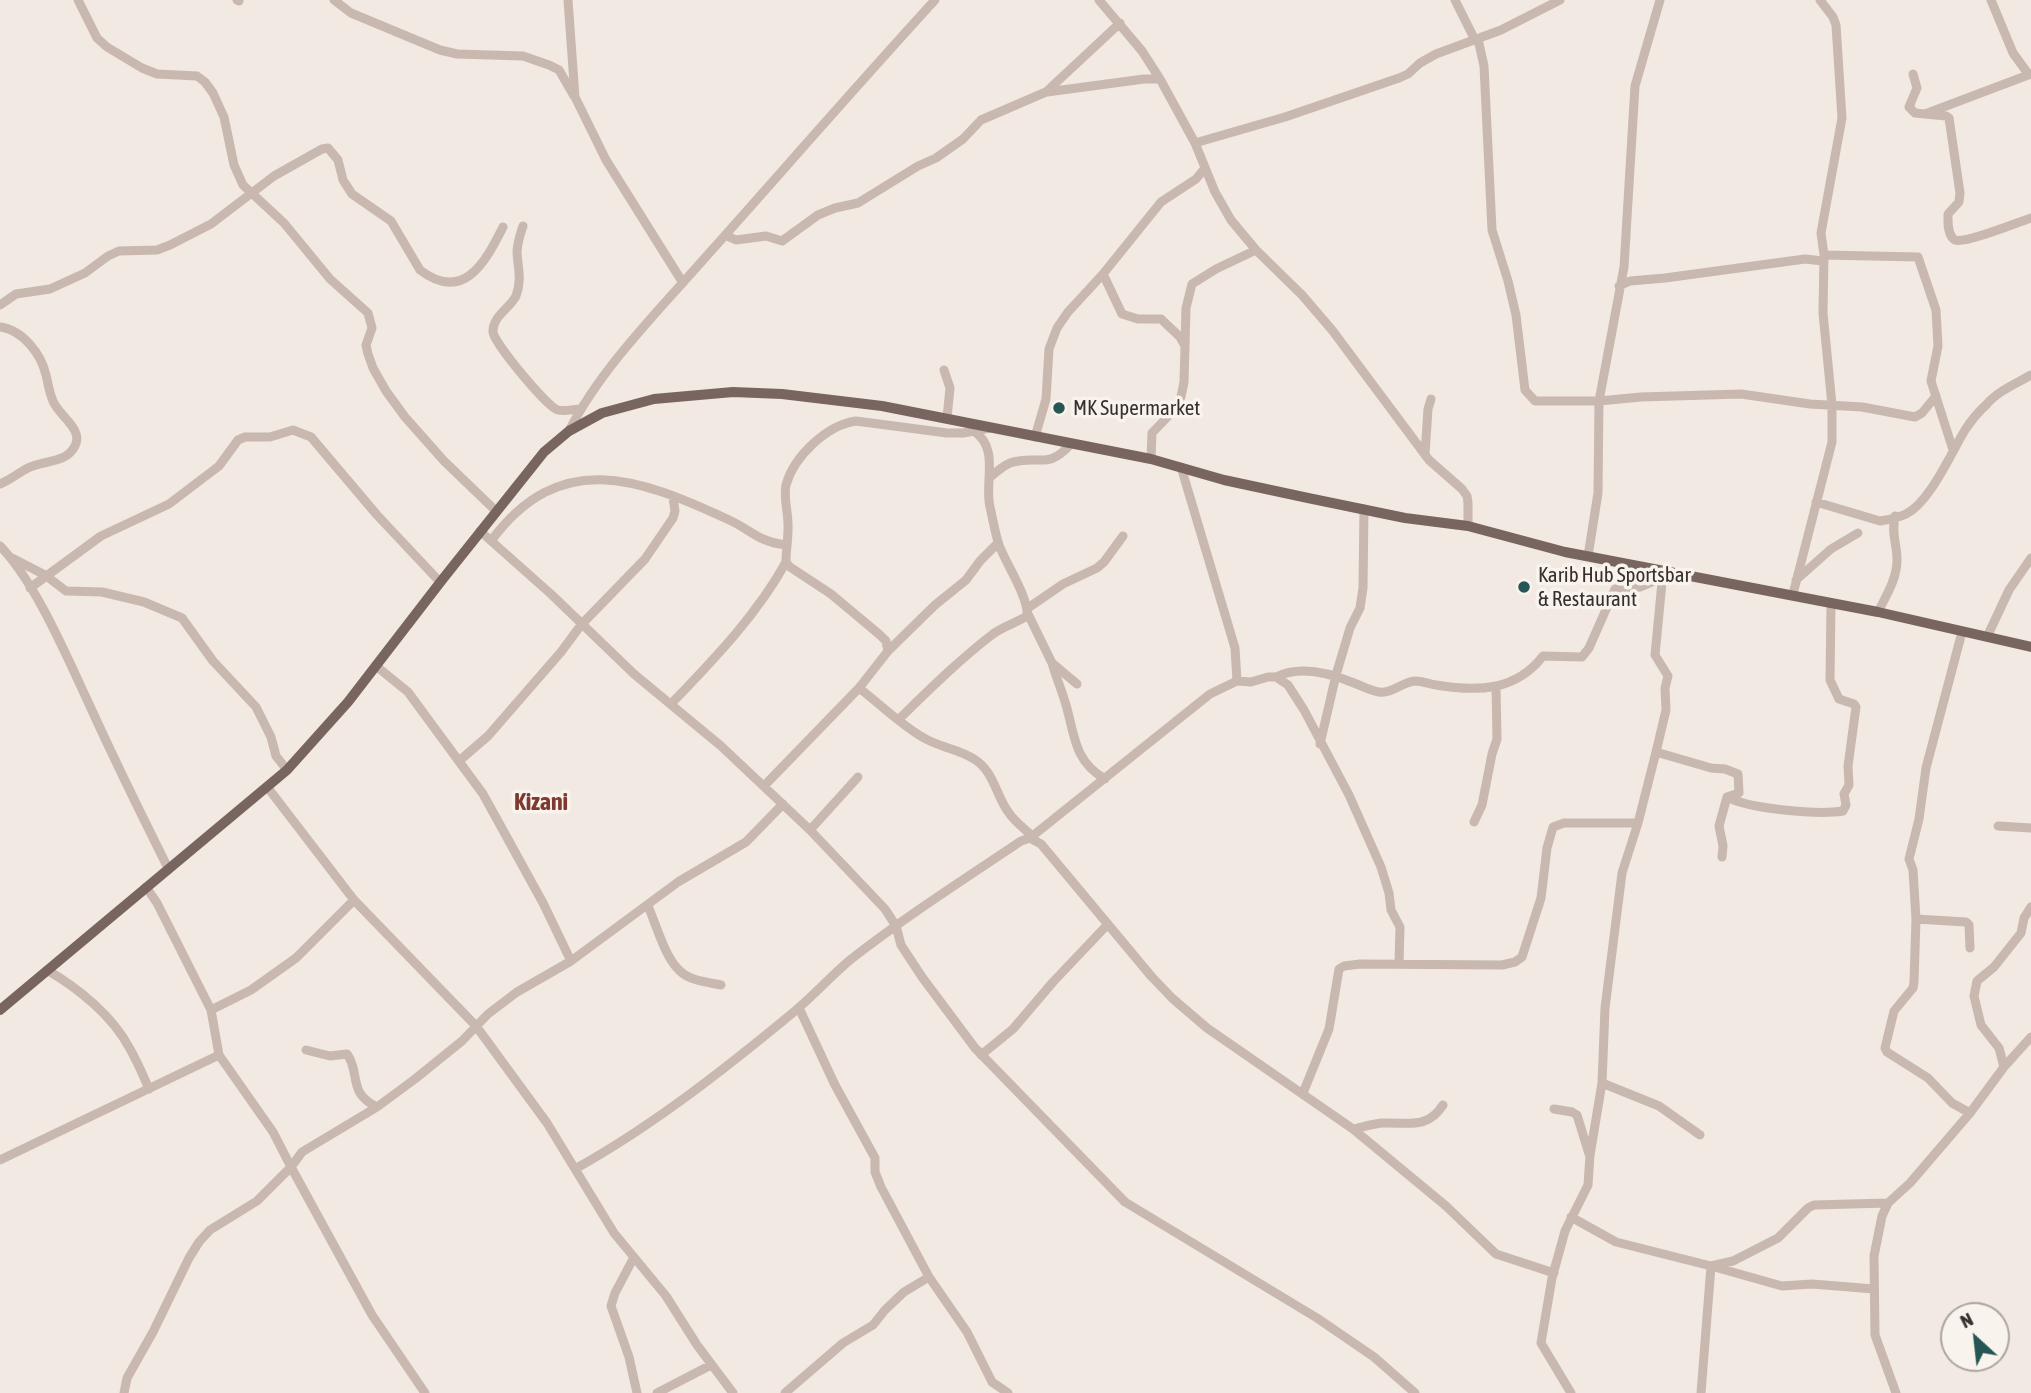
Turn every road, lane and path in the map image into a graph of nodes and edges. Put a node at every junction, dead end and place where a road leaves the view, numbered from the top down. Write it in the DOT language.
graph roads {
  1 [pos="78,0"];
  2 [pos="334,0"];
  3 [pos="568,0"];
  4 [pos="935,0"];
  5 [pos="1099,0"];
  6 [pos="1455,0"];
  7 [pos="1560,0"];
  8 [pos="1660,0"];
  9 [pos="1820,0"];
  10 [pos="1991,0"];
  11 [pos="1120,23"];
  12 [pos="1477,39"];
  13 [pos="1913,74"];
  14 [pos="2030,74"];
  15 [pos="1160,79"];
  16 [pos="1046,92"];
  17 [pos="575,97"];
  18 [pos="1925,114"];
  19 [pos="1195,143"];
  20 [pos="1205,168"];
  21 [pos="252,195"];
  22 [pos="2031,218"];
  23 [pos="523,226"];
  24 [pos="503,227"];
  25 [pos="725,235"];
  26 [pos="1256,250"];
  27 [pos="1823,258"];
  28 [pos="1103,274"];
  29 [pos="682,283"];
  30 [pos="1619,286"];
  31 [pos="0,305"];
  32 [pos="0,327"];
  33 [pos="1185,346"];
  34 [pos="944,370"];
  35 [pos="2031,375"];
  36 [pos="1936,396"];
  37 [pos="1431,398"];
  38 [pos="1599,401"];
  39 [pos="1832,405"];
  40 [pos="580,409"];
  41 [pos="947,418"];
  42 [pos="991,428"];
  43 [pos="569,430"];
  44 [pos="974,431"];
  45 [pos="1035,437"];
  46 [pos="1071,444"];
  47 [pos="1953,450"];
  48 [pos="1425,454"];
  49 [pos="1151,459"];
  50 [pos="1181,467"];
  51 [pos="989,478"];
  52 [pos="0,484"];
  53 [pos="673,498"];
  54 [pos="1816,502"];
  55 [pos="1364,509"];
  56 [pos="496,511"];
  57 [pos="1895,516"];
  58 [pos="1468,526"];
  59 [pos="480,531"];
  60 [pos="1858,533"];
  61 [pos="1123,536"];
  62 [pos="491,541"];
  63 [pos="998,543"];
  64 [pos="786,545"];
  65 [pos="0,546"];
  66 [pos="1588,556"];
  67 [pos="12,558"];
  68 [pos="2031,558"];
  69 [pos="786,562"];
  70 [pos="1663,574"];
  71 [pos="45,575"];
  72 [pos="1796,580"];
  73 [pos="440,582"];
  74 [pos="30,588"];
  75 [pos="1793,594"];
  76 [pos="1831,604"];
  77 [pos="1028,610"];
  78 [pos="1878,612"];
  79 [pos="581,625"];
  80 [pos="1962,632"];
  81 [pos="1987,637"];
  82 [pos="887,646"];
  83 [pos="2031,647"];
  84 [pos="1052,663"];
  85 [pos="376,666"];
  86 [pos="1336,675"];
  87 [pos="1276,677"];
  88 [pos="1237,681"];
  89 [pos="1077,684"];
  90 [pos="859,688"];
  91 [pos="1496,688"];
  92 [pos="671,704"];
  93 [pos="899,719"];
  94 [pos="1320,744"];
  95 [pos="1656,752"];
  96 [pos="459,761"];
  97 [pos="287,770"];
  98 [pos="858,777"];
  99 [pos="1105,779"];
  100 [pos="764,786"];
  101 [pos="268,788"];
  102 [pos="1727,797"];
  103 [pos="783,804"];
  104 [pos="1474,822"];
  105 [pos="1638,823"];
  106 [pos="1998,826"];
  107 [pos="2031,828"];
  108 [pos="810,830"];
  109 [pos="1031,837"];
  110 [pos="1721,858"];
  111 [pos="168,868"];
  112 [pos="146,887"];
  113 [pos="354,901"];
  114 [pos="648,906"];
  115 [pos="2031,907"];
  116 [pos="1916,919"];
  117 [pos="1108,924"];
  118 [pos="896,926"];
  119 [pos="1970,948"];
  120 [pos="572,961"];
  121 [pos="1399,964"];
  122 [pos="47,970"];
  123 [pos="721,985"];
  124 [pos="799,1008"];
  125 [pos="0,1010"];
  126 [pos="211,1010"];
  127 [pos="476,1026"];
  128 [pos="2031,1037"];
  129 [pos="306,1050"];
  130 [pos="219,1055"];
  131 [pos="981,1055"];
  132 [pos="2004,1067"];
  133 [pos="1602,1083"];
  134 [pos="149,1088"];
  135 [pos="1303,1093"];
  136 [pos="1443,1105"];
  137 [pos="377,1107"];
  138 [pos="1554,1108"];
  139 [pos="1970,1113"];
  140 [pos="1353,1129"];
  141 [pos="1700,1135"];
  142 [pos="283,1151"];
  143 [pos="302,1152"];
  144 [pos="1590,1155"];
  145 [pos="0,1160"];
  146 [pos="291,1167"];
  147 [pos="575,1169"];
  148 [pos="1888,1203"];
  149 [pos="1572,1217"];
  150 [pos="633,1259"];
  151 [pos="1711,1266"];
  152 [pos="1554,1273"];
  153 [pos="929,1277"];
  154 [pos="1874,1289"];
  155 [pos="711,1365"];
  156 [pos="124,1393"];
  157 [pos="425,1393"];
  158 [pos="637,1393"];
  159 [pos="657,1393"];
  160 [pos="733,1393"];
  161 [pos="785,1393"];
  162 [pos="1008,1393"];
  163 [pos="1415,1393"];
  164 [pos="1571,1393"];
  165 [pos="1701,1393"];
  166 [pos="1896,1393"];
  1 -- 21 [label="street"];
  2 -- 17 [label="street"];
  3 -- 17 [label="street"];
  4 -- 25 [label="street"];
  5 -- 11 [label="street"];
  6 -- 12 [label="street"];
  7 -- 12 [label="street"];
  8 -- 30 [label="street"];
  9 -- 27 [label="street"];
  10 -- 14 [label="street"];
  11 -- 15 [label="street"];
  11 -- 16 [label="street"];
  12 -- 19 [label="street"];
  12 -- 38 [label="street"];
  13 -- 18 [label="street"];
  14 -- 18 [label="street"];
  15 -- 16 [label="street"];
  15 -- 19 [label="street"];
  16 -- 25 [label="street"];
  17 -- 29 [label="street"];
  18 -- 22 [label="street"];
  19 -- 20 [label="street"];
  20 -- 26 [label="street"];
  20 -- 28 [label="street"];
  21 -- 24 [label="street"];
  21 -- 31 [label="street"];
  21 -- 56 [label="street"];
  23 -- 40 [label="street"];
  25 -- 29 [label="street"];
  26 -- 33 [label="street"];
  26 -- 48 [label="street"];
  27 -- 30 [label="street"];
  27 -- 36 [label="street"];
  27 -- 39 [label="street"];
  28 -- 33 [label="street"];
  28 -- 45 [label="street"];
  29 -- 40 [label="street"];
  30 -- 38 [label="street"];
  32 -- 52 [label="street"];
  33 -- 49 [label="street"];
  34 -- 41 [label="street"];
  35 -- 47 [label="street"];
  36 -- 39 [label="street"];
  36 -- 47 [label="street"];
  37 -- 48 [label="street"];
  38 -- 39 [label="street"];
  38 -- 66 [label="street"];
  39 -- 54 [label="street"];
  40 -- 43 [label="street"];
  41 -- 42 [label="main road"];
  41 -- 43 [label="main road"];
  42 -- 44 [label="street"];
  42 -- 45 [label="main road"];
  43 -- 56 [label="main road"];
  44 -- 51 [label="street"];
  44 -- 64 [label="street"];
  45 -- 46 [label="main road"];
  46 -- 49 [label="main road"];
  46 -- 51 [label="street"];
  47 -- 57 [label="street"];
  48 -- 58 [label="street"];
  49 -- 50 [label="main road"];
  50 -- 55 [label="main road"];
  50 -- 88 [label="street"];
  51 -- 63 [label="street"];
  53 -- 62 [label="street"];
  53 -- 64 [label="street"];
  53 -- 79 [label="street"];
  54 -- 57 [label="street"];
  54 -- 72 [label="street"];
  55 -- 58 [label="main road"];
  55 -- 86 [label="street"];
  56 -- 59 [label="main road"];
  57 -- 78 [label="street"];
  58 -- 66 [label="main road"];
  59 -- 62 [label="street"];
  59 -- 73 [label="main road"];
  60 -- 72 [label="street"];
  61 -- 77 [label="street"];
  62 -- 79 [label="street"];
  63 -- 77 [label="street"];
  63 -- 82 [label="street"];
  64 -- 69 [label="street"];
  65 -- 67 [label="street"];
  66 -- 70 [label="main road"];
  67 -- 71 [label="street"];
  67 -- 74 [label="street"];
  68 -- 81 [label="street"];
  69 -- 82 [label="street"];
  69 -- 92 [label="street"];
  70 -- 75 [label="main road"];
  70 -- 91 [label="street"];
  70 -- 95 [label="street"];
  71 -- 73 [label="street"];
  71 -- 74 [label="street"];
  71 -- 97 [label="street"];
  72 -- 75 [label="street"];
  73 -- 85 [label="main road"];
  74 -- 111 [label="street"];
  75 -- 76 [label="main road"];
  76 -- 78 [label="main road"];
  76 -- 102 [label="street"];
  77 -- 84 [label="street"];
  77 -- 93 [label="street"];
  78 -- 80 [label="main road"];
  79 -- 92 [label="street"];
  79 -- 96 [label="street"];
  80 -- 81 [label="main road"];
  80 -- 116 [label="street"];
  81 -- 83 [label="main road"];
  82 -- 90 [label="street"];
  84 -- 89 [label="street"];
  84 -- 99 [label="street"];
  85 -- 96 [label="street"];
  85 -- 97 [label="main road"];
  86 -- 87 [label="street"];
  86 -- 91 [label="street"];
  86 -- 94 [label="street"];
  87 -- 88 [label="street"];
  87 -- 94 [label="street"];
  88 -- 99 [label="street"];
  90 -- 93 [label="street"];
  90 -- 100 [label="street"];
  91 -- 104 [label="street"];
  92 -- 100 [label="street"];
  93 -- 109 [label="street"];
  94 -- 121 [label="street"];
  95 -- 102 [label="street"];
  95 -- 105 [label="street"];
  96 -- 120 [label="street"];
  97 -- 101 [label="main road"];
  98 -- 108 [label="street"];
  99 -- 109 [label="street"];
  100 -- 103 [label="street"];
  101 -- 111 [label="main road"];
  101 -- 113 [label="street"];
  102 -- 110 [label="street"];
  103 -- 108 [label="street"];
  103 -- 114 [label="street"];
  105 -- 121 [label="street"];
  105 -- 133 [label="street"];
  106 -- 107 [label="street"];
  108 -- 118 [label="street"];
  109 -- 117 [label="street"];
  109 -- 118 [label="street"];
  111 -- 112 [label="main road"];
  112 -- 122 [label="main road"];
  112 -- 126 [label="street"];
  113 -- 126 [label="street"];
  113 -- 127 [label="street"];
  114 -- 120 [label="street"];
  114 -- 123 [label="street"];
  115 -- 132 [label="street"];
  116 -- 119 [label="street"];
  116 -- 139 [label="street"];
  117 -- 131 [label="street"];
  117 -- 135 [label="street"];
  118 -- 124 [label="street"];
  118 -- 131 [label="street"];
  120 -- 127 [label="street"];
  121 -- 135 [label="street"];
  122 -- 125 [label="main road"];
  122 -- 134 [label="street"];
  124 -- 147 [label="street"];
  124 -- 153 [label="street"];
  126 -- 130 [label="street"];
  127 -- 137 [label="street"];
  127 -- 147 [label="street"];
  128 -- 132 [label="street"];
  129 -- 137 [label="street"];
  130 -- 134 [label="street"];
  130 -- 142 [label="street"];
  131 -- 163 [label="street"];
  132 -- 139 [label="street"];
  133 -- 141 [label="street"];
  133 -- 144 [label="street"];
  134 -- 145 [label="street"];
  135 -- 140 [label="street"];
  136 -- 140 [label="street"];
  137 -- 143 [label="street"];
  138 -- 144 [label="street"];
  139 -- 148 [label="street"];
  140 -- 152 [label="street"];
  142 -- 143 [label="street"];
  142 -- 146 [label="street"];
  143 -- 146 [label="street"];
  144 -- 149 [label="street"];
  146 -- 156 [label="street"];
  146 -- 157 [label="street"];
  147 -- 150 [label="street"];
  148 -- 151 [label="street"];
  148 -- 154 [label="street"];
  149 -- 151 [label="street"];
  149 -- 152 [label="street"];
  150 -- 155 [label="street"];
  150 -- 158 [label="street"];
  151 -- 154 [label="street"];
  151 -- 165 [label="street"];
  152 -- 164 [label="street"];
  153 -- 161 [label="street"];
  153 -- 162 [label="street"];
  154 -- 166 [label="street"];
  155 -- 159 [label="street"];
  155 -- 160 [label="street"];
}
